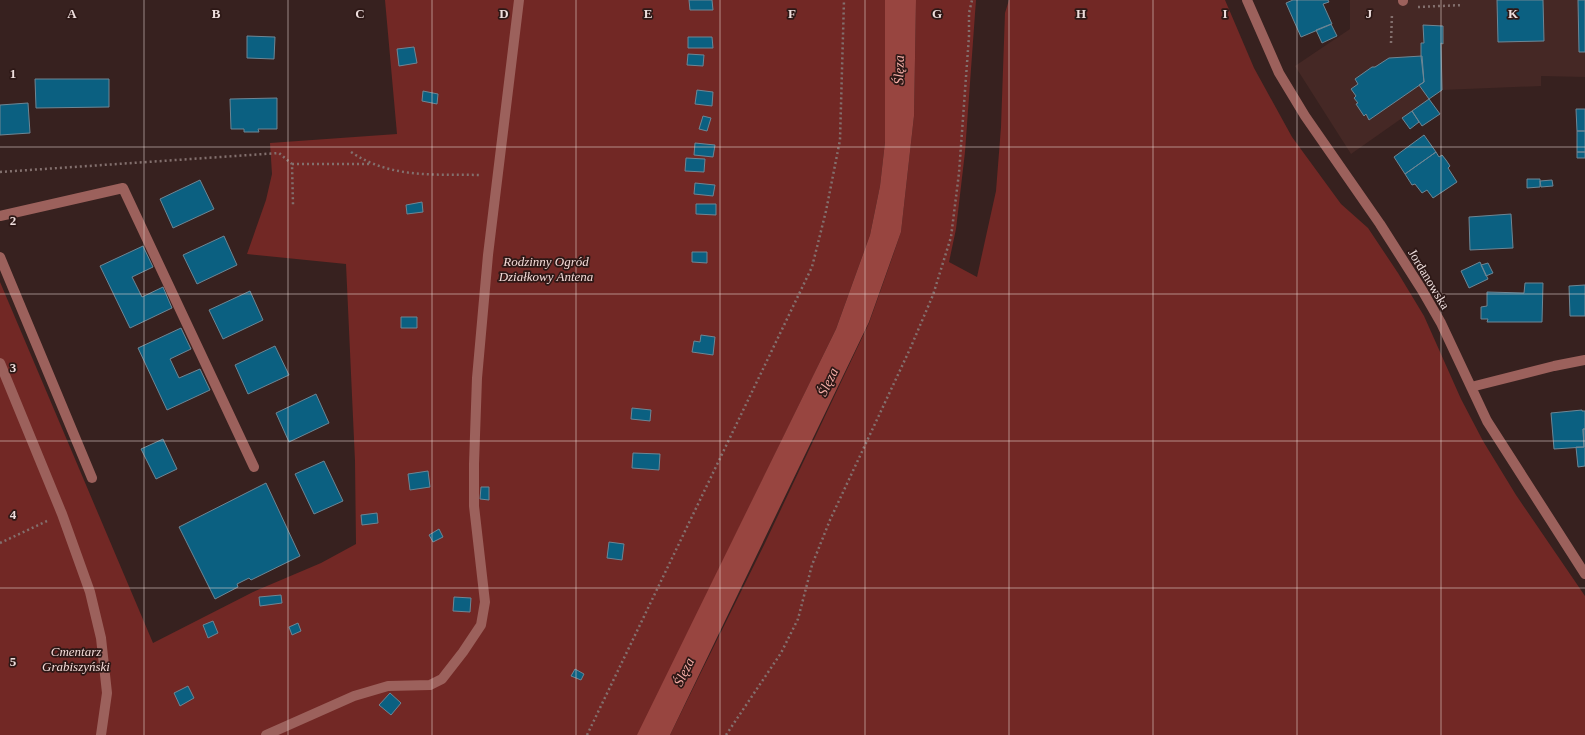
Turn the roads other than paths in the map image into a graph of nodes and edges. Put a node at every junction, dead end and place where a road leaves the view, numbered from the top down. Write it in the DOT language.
graph roads {
  1 [pos="519,0"];
  2 [pos="1247,0"];
  3 [pos="0,216"];
  4 [pos="0,257"];
  5 [pos="1585,360"];
  6 [pos="0,364"];
  7 [pos="1471,387"];
  8 [pos="254,467"];
  9 [pos="92,478"];
  10 [pos="1585,574"];
  11 [pos="101,735"];
  12 [pos="266,735"];
  1 -- 12 [label="street"];
  2 -- 7 [label="street, Jordanowska"];
  3 -- 8 [label="street"];
  4 -- 9 [label="street"];
  5 -- 7 [label="street"];
  6 -- 11 [label="street"];
  7 -- 10 [label="street, Jordanowska"];
}
